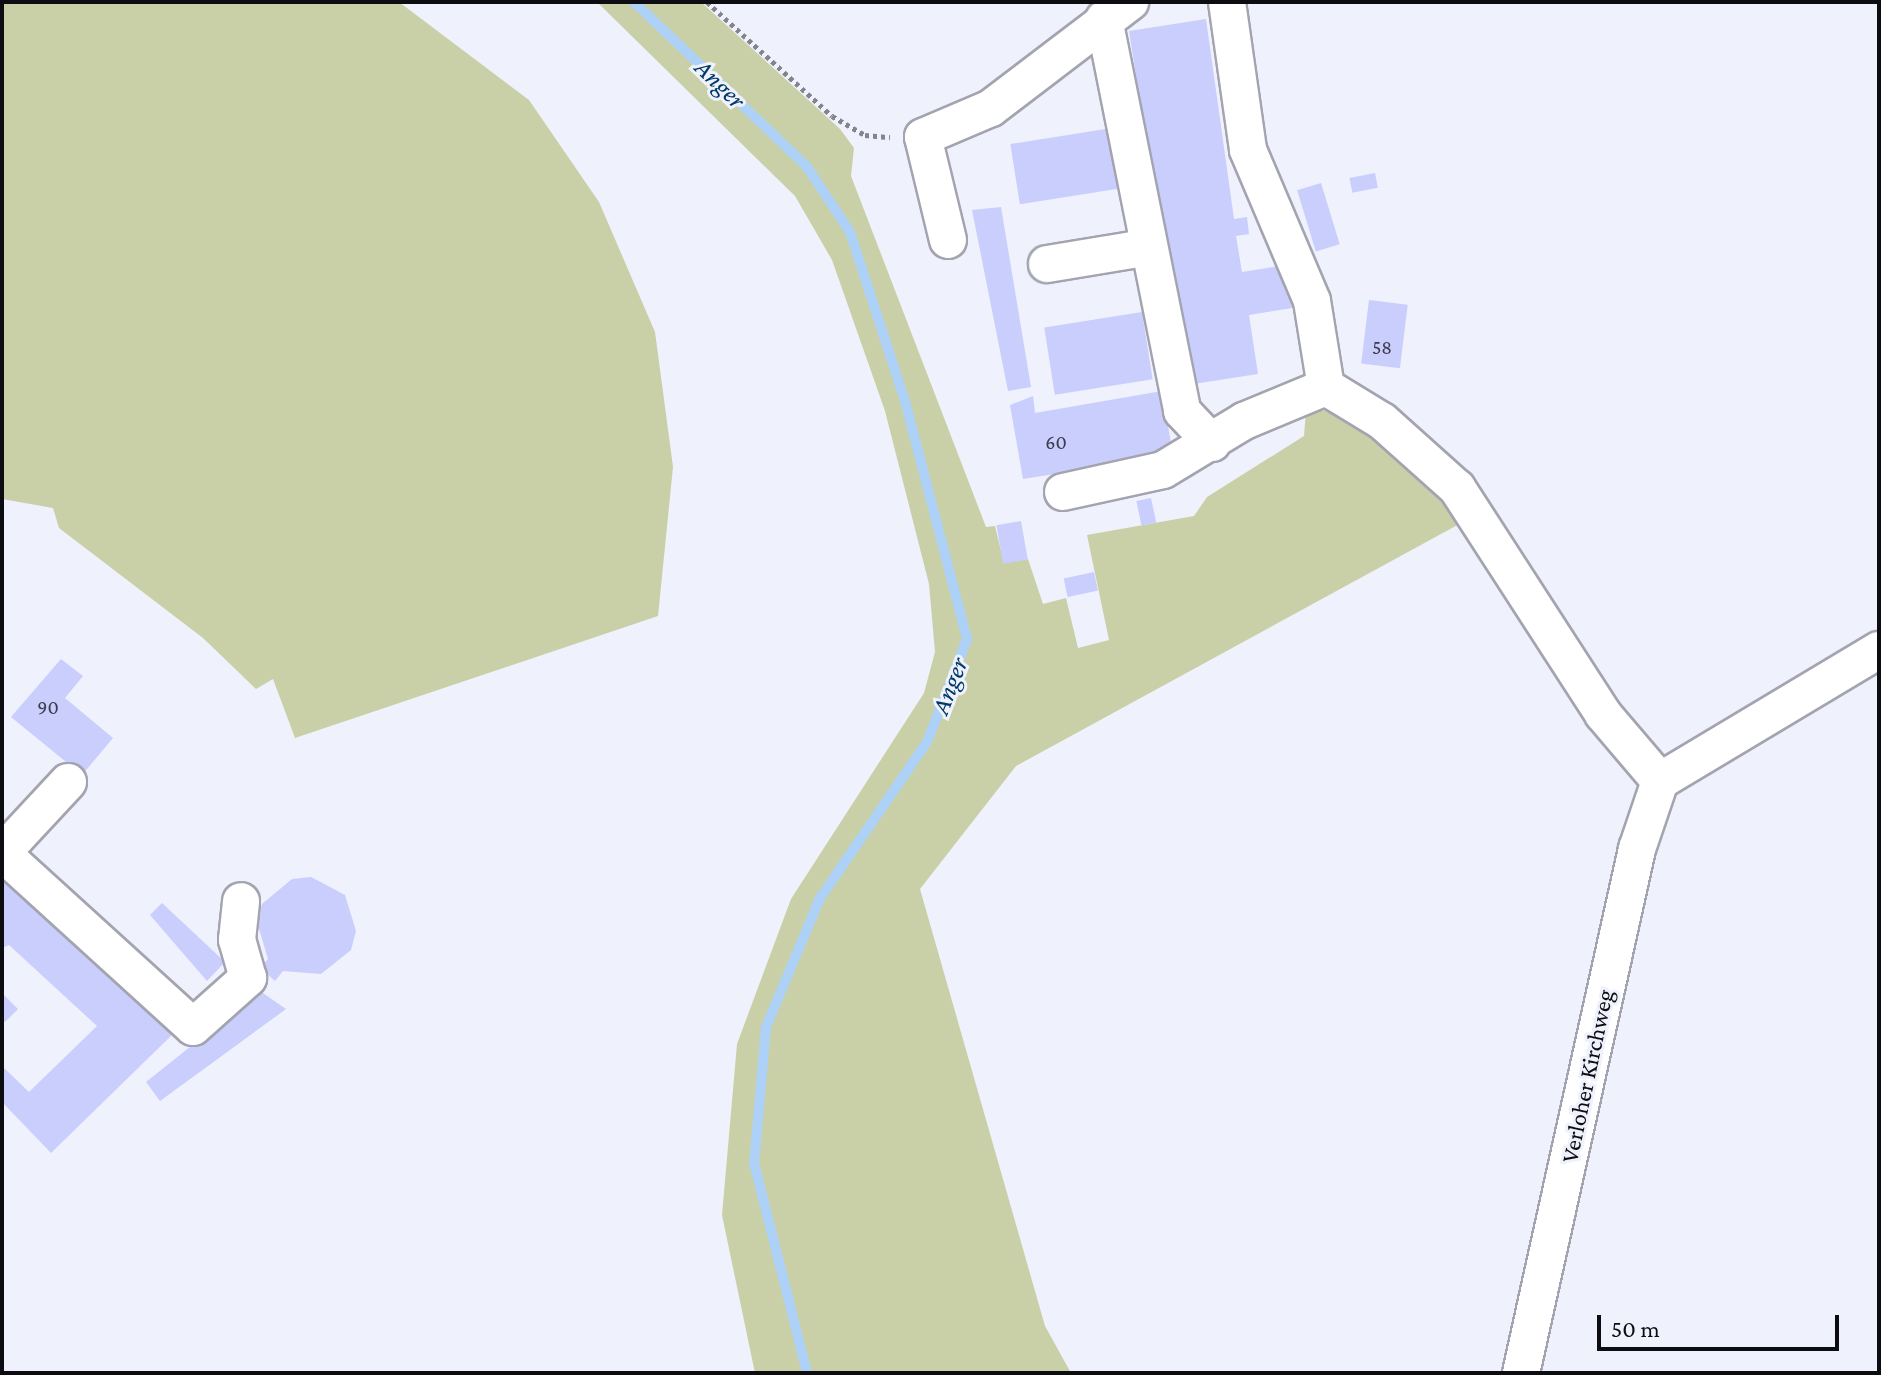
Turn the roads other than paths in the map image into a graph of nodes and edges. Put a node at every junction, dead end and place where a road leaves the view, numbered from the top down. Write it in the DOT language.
graph roads {
  1 [pos="1227,2"];
  2 [pos="1117,11"];
  3 [pos="948,240"];
  4 [pos="1145,248"];
  5 [pos="1047,264"];
  6 [pos="1326,387"];
  7 [pos="1212,443"];
  8 [pos="1063,492"];
  9 [pos="1879,650"];
  10 [pos="1660,781"];
  11 [pos="68,782"];
  12 [pos="2,853"];
  13 [pos="241,901"];
  14 [pos="1521,1373"];
  1 -- 6 [label="street"];
  2 -- 3 [label="street"];
  2 -- 4 [label="street"];
  4 -- 5 [label="street"];
  4 -- 7 [label="street"];
  6 -- 7 [label="street"];
  6 -- 10 [label="street"];
  7 -- 8 [label="street"];
  9 -- 10 [label="street"];
  10 -- 14 [label="street, Verloher Kirchweg"];
  11 -- 12 [label="street"];
  12 -- 13 [label="street"];
}
